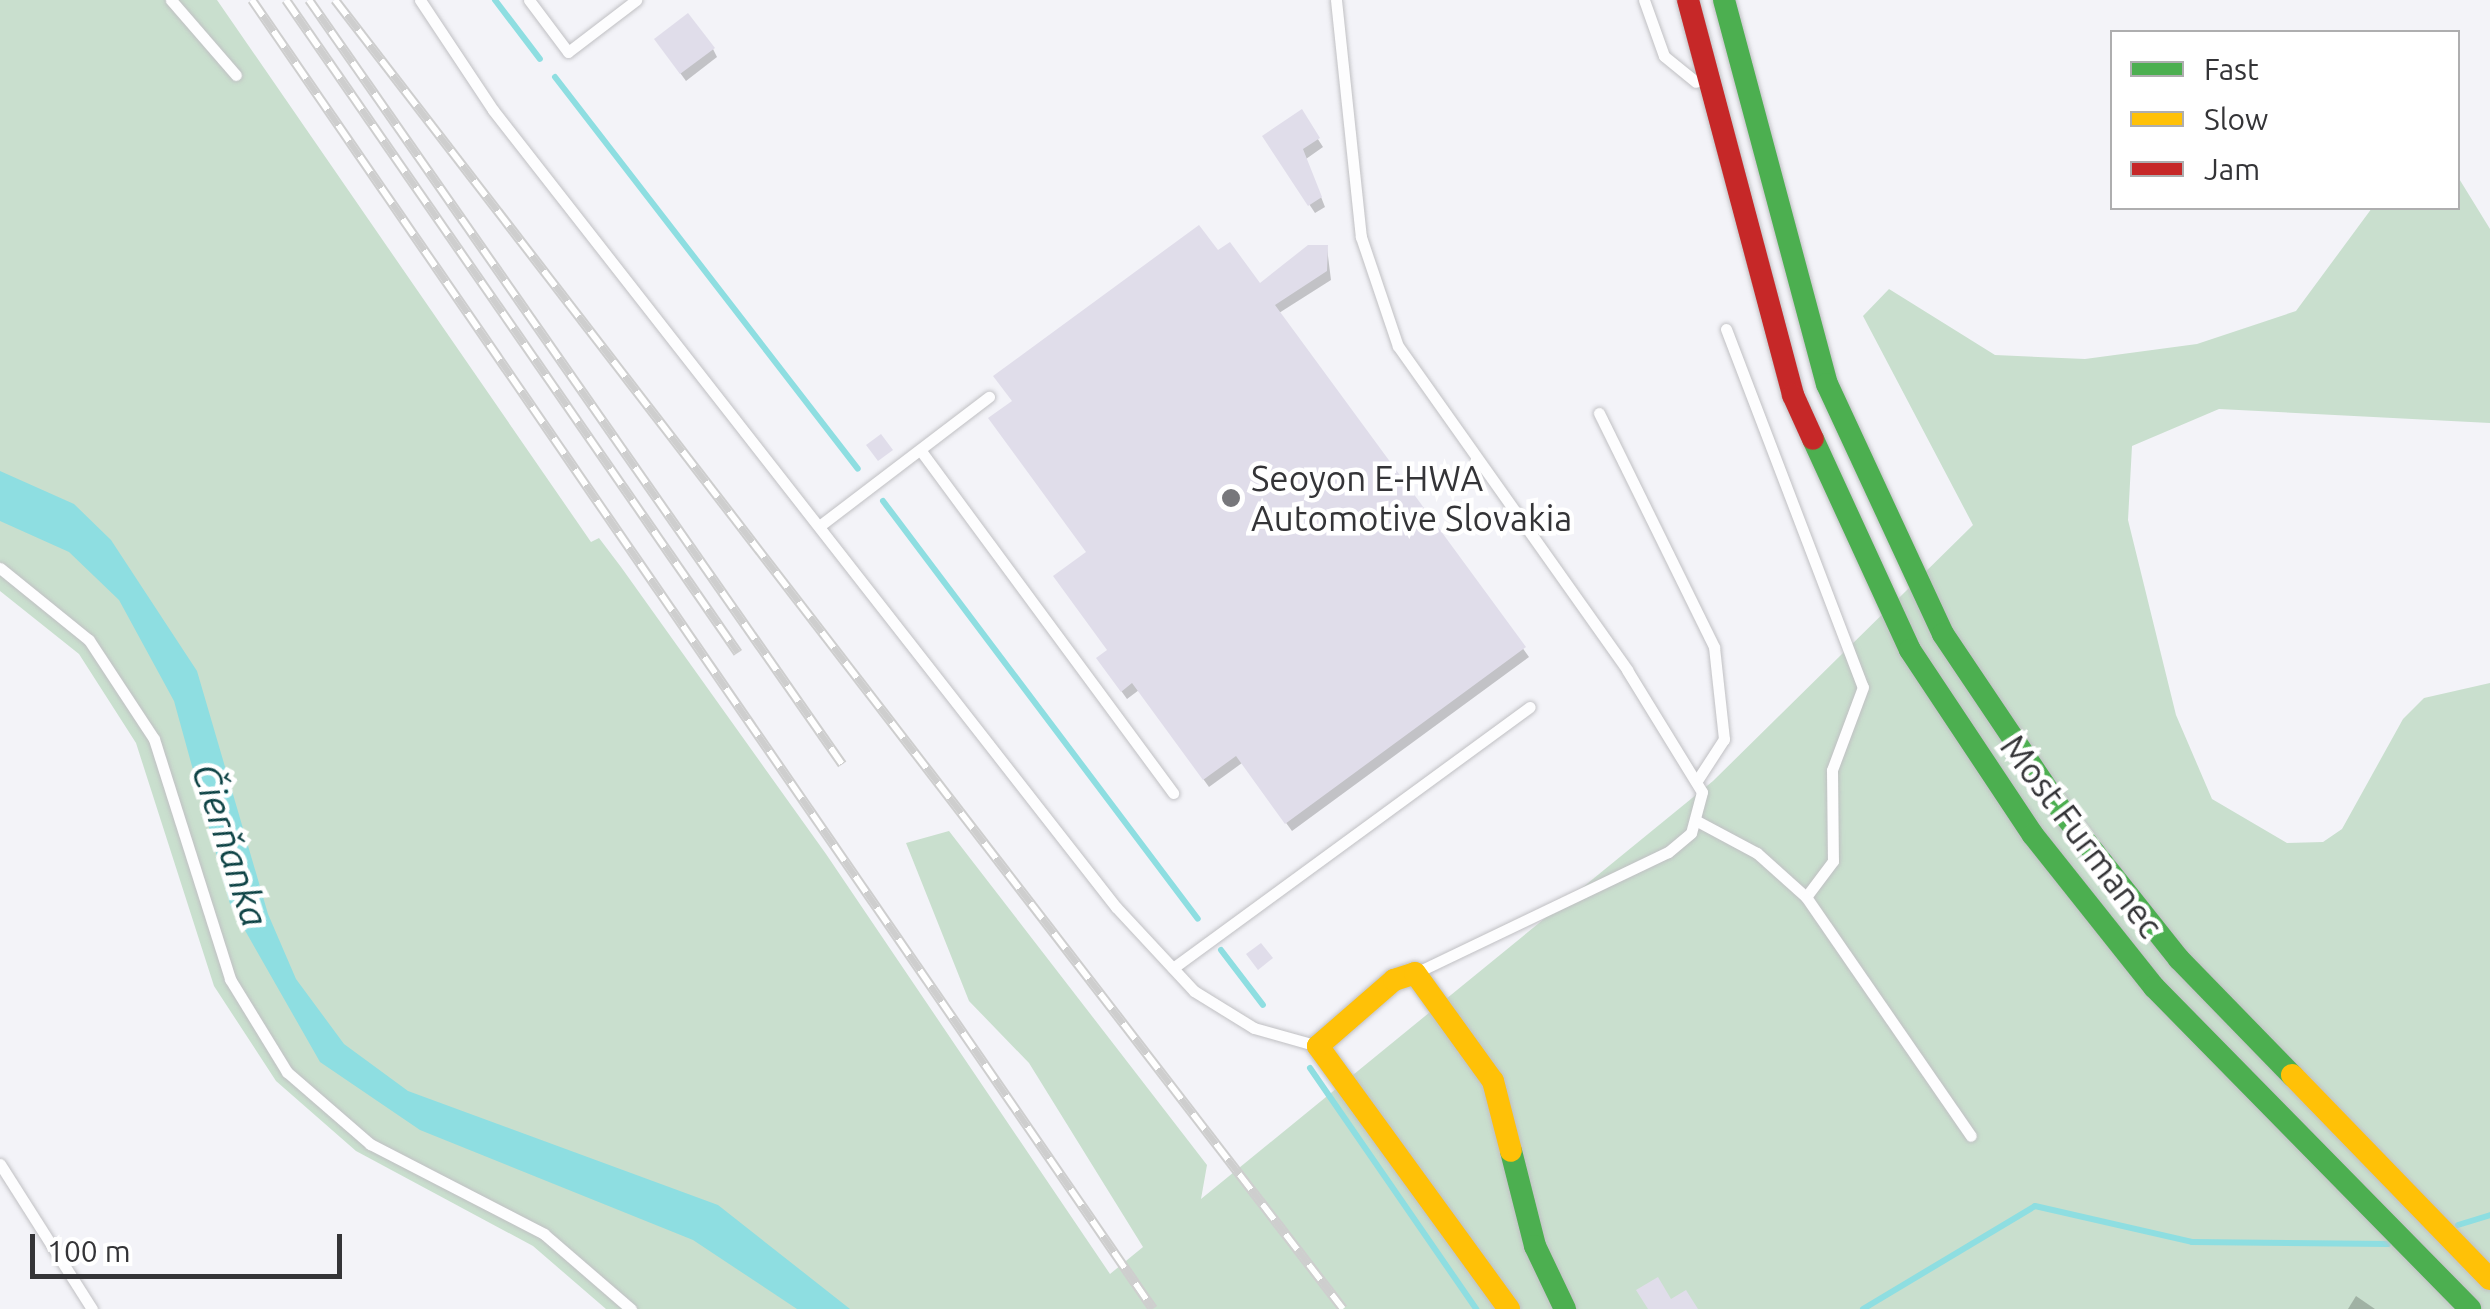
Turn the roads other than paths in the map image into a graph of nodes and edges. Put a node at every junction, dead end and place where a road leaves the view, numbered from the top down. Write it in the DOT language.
graph roads {
  1 [pos="171,0"];
  2 [pos="420,0"];
  3 [pos="529,0"];
  4 [pos="636,0"];
  5 [pos="1336,0"];
  6 [pos="1644,0"];
  7 [pos="1724,0"];
  8 [pos="1688,8"];
  9 [pos="236,75"];
  10 [pos="1708,90"];
  11 [pos="1726,329"];
  12 [pos="989,397"];
  13 [pos="1599,413"];
  14 [pos="921,451"];
  15 [pos="822,524"];
  16 [pos="0,568"];
  17 [pos="1530,708"];
  18 [pos="1698,779"];
  19 [pos="1173,793"];
  20 [pos="1697,821"];
  21 [pos="1806,897"];
  22 [pos="1173,968"];
  23 [pos="1416,973"];
  24 [pos="1318,1046"];
  25 [pos="1971,1136"];
  26 [pos="0,1164"];
  27 [pos="2490,1279"];
  28 [pos="92,1309"];
  29 [pos="631,1309"];
  30 [pos="1510,1309"];
  31 [pos="1566,1309"];
  32 [pos="2470,1309"];
  1 -- 9 [label="lane"];
  2 -- 15 [label="lane"];
  3 -- 4 [label="lane"];
  5 -- 18 [label="lane"];
  6 -- 10 [label="lane"];
  7 -- 27 [label="main road, Most Furmanec"];
  8 -- 10 [label="main road, Most Furmanec"];
  10 -- 32 [label="main road, Most Furmanec"];
  11 -- 21 [label="lane"];
  12 -- 14 [label="lane"];
  13 -- 18 [label="lane"];
  14 -- 15 [label="lane"];
  14 -- 19 [label="lane"];
  15 -- 22 [label="lane"];
  16 -- 29 [label="lane"];
  17 -- 22 [label="lane"];
  18 -- 20 [label="lane"];
  20 -- 21 [label="lane"];
  20 -- 23 [label="lane"];
  21 -- 25 [label="lane"];
  22 -- 24 [label="lane"];
  23 -- 24 [label="main road"];
  23 -- 31 [label="main road"];
  24 -- 30 [label="main road"];
  26 -- 28 [label="lane"];
}
